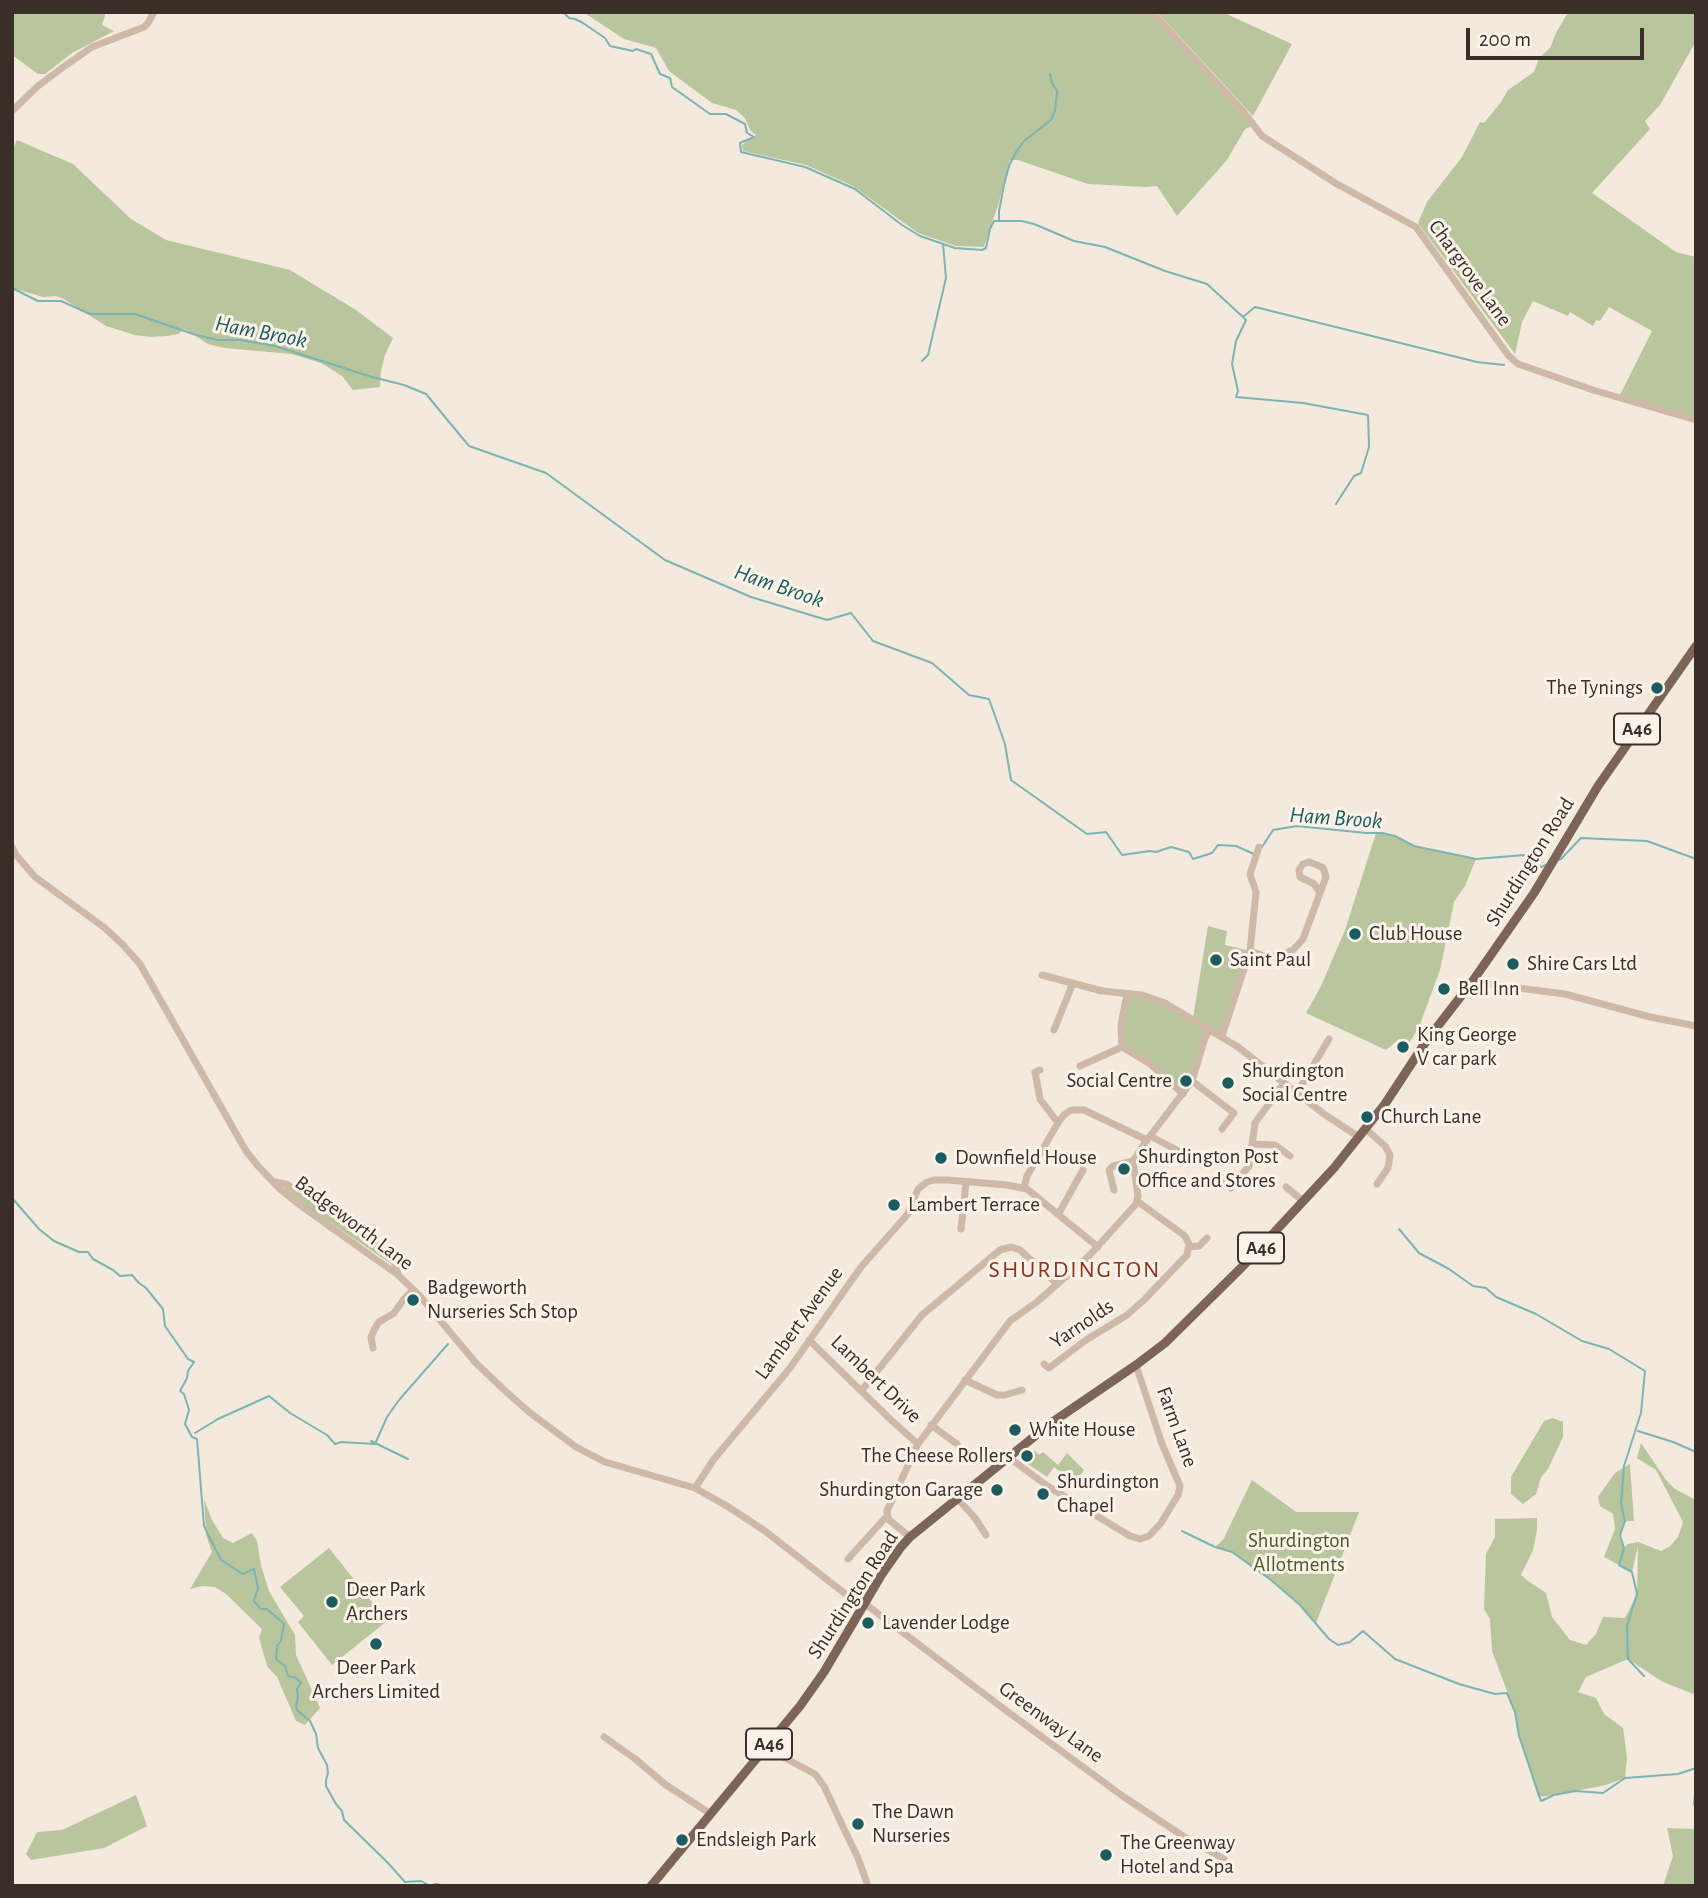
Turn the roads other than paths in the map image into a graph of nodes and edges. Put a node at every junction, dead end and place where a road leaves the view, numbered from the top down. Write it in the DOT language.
graph roads {
  1 [pos="154,12"];
  2 [pos="1152,12"];
  3 [pos="12,111"];
  4 [pos="1696,420"];
  5 [pos="1696,646"];
  6 [pos="12,847"];
  7 [pos="1259,847"];
  8 [pos="1320,893"];
  9 [pos="1250,951"];
  10 [pos="1042,975"];
  11 [pos="1472,982"];
  12 [pos="1073,983"];
  13 [pos="1127,994"];
  14 [pos="1695,1025"];
  15 [pos="1054,1030"];
  16 [pos="1210,1030"];
  17 [pos="1222,1036"];
  18 [pos="1329,1039"];
  19 [pos="1122,1047"];
  20 [pos="1080,1066"];
  21 [pos="1034,1070"];
  22 [pos="1192,1081"];
  23 [pos="1284,1083"];
  24 [pos="1297,1093"];
  25 [pos="1183,1094"];
  26 [pos="1059,1121"];
  27 [pos="1222,1129"];
  28 [pos="1366,1129"];
  29 [pos="1359,1137"];
  30 [pos="1148,1138"];
  31 [pos="1252,1144"];
  32 [pos="1177,1150"];
  33 [pos="1290,1156"];
  34 [pos="1133,1161"];
  35 [pos="1083,1170"];
  36 [pos="272,1181"];
  37 [pos="965,1182"];
  38 [pos="1377,1184"];
  39 [pos="1286,1187"];
  40 [pos="1024,1188"];
  41 [pos="1114,1190"];
  42 [pos="1238,1194"];
  43 [pos="1137,1201"];
  44 [pos="1303,1201"];
  45 [pos="1059,1213"];
  46 [pos="961,1229"];
  47 [pos="1207,1238"];
  48 [pos="1189,1247"];
  49 [pos="1098,1248"];
  50 [pos="398,1275"];
  51 [pos="1057,1284"];
  52 [pos="413,1290"];
  53 [pos="809,1340"];
  54 [pos="373,1348"];
  55 [pos="1136,1365"];
  56 [pos="1049,1368"];
  57 [pos="965,1381"];
  58 [pos="862,1390"];
  59 [pos="1022,1390"];
  60 [pos="932,1425"];
  61 [pos="918,1444"];
  62 [pos="957,1444"];
  63 [pos="1008,1457"];
  64 [pos="695,1488"];
  65 [pos="957,1498"];
  66 [pos="887,1516"];
  67 [pos="986,1535"];
  68 [pos="910,1537"];
  69 [pos="848,1559"];
  70 [pos="863,1605"];
  71 [pos="604,1737"];
  72 [pos="766,1748"];
  73 [pos="711,1814"];
  74 [pos="1224,1859"];
  75 [pos="651,1886"];
  76 [pos="868,1886"];
  1 -- 3 [label="street"];
  2 -- 4 [label="street, Chargrove Lane"];
  5 -- 11 [label="main road, Shurdington Road / A46"];
  6 -- 36 [label="street, Badgeworth Lane"];
  7 -- 9 [label="street"];
  8 -- 8 [label="street"];
  8 -- 9 [label="street"];
  9 -- 17 [label="street"];
  10 -- 12 [label="street"];
  11 -- 14 [label="street"];
  11 -- 28 [label="main road, Shurdington Road / A46"];
  12 -- 13 [label="street"];
  12 -- 15 [label="street"];
  13 -- 16 [label="street"];
  13 -- 19 [label="street"];
  16 -- 17 [label="street"];
  16 -- 22 [label="street"];
  17 -- 23 [label="street"];
  18 -- 24 [label="street"];
  19 -- 20 [label="street"];
  19 -- 25 [label="street"];
  21 -- 26 [label="street"];
  22 -- 25 [label="street"];
  22 -- 27 [label="street"];
  23 -- 24 [label="street"];
  23 -- 31 [label="street"];
  24 -- 29 [label="street"];
  25 -- 30 [label="street"];
  26 -- 30 [label="street"];
  26 -- 40 [label="street"];
  28 -- 29 [label="main road, Shurdington Road / A46"];
  28 -- 38 [label="street"];
  29 -- 44 [label="main road, Shurdington Road / A46"];
  30 -- 32 [label="street"];
  30 -- 34 [label="street"];
  31 -- 33 [label="street"];
  31 -- 42 [label="street"];
  34 -- 41 [label="street"];
  34 -- 43 [label="street"];
  35 -- 45 [label="street"];
  36 -- 50 [label="street, Badgeworth Lane"];
  36 -- 50 [label="street"];
  37 -- 40 [label="street"];
  37 -- 46 [label="street"];
  37 -- 53 [label="street, Lambert Avenue"];
  39 -- 44 [label="street"];
  40 -- 45 [label="street"];
  43 -- 48 [label="street"];
  43 -- 49 [label="street"];
  44 -- 55 [label="main road, Shurdington Road / A46"];
  45 -- 49 [label="street"];
  47 -- 48 [label="street, Yarnolds"];
  48 -- 56 [label="street, Yarnolds"];
  49 -- 51 [label="street"];
  50 -- 52 [label="street, Badgeworth Lane"];
  51 -- 57 [label="street"];
  51 -- 58 [label="street"];
  52 -- 54 [label="street"];
  52 -- 64 [label="street, Badgeworth Lane"];
  53 -- 58 [label="street, Lambert Drive"];
  53 -- 64 [label="street, Lambert Avenue"];
  55 -- 63 [label="main road, Shurdington Road / A46"];
  55 -- 63 [label="street, Farm Lane"];
  57 -- 59 [label="street"];
  57 -- 60 [label="street"];
  58 -- 61 [label="street, Lambert Drive"];
  60 -- 61 [label="street"];
  60 -- 62 [label="street"];
  61 -- 66 [label="street"];
  63 -- 65 [label="main road, Shurdington Road / A46"];
  64 -- 70 [label="street, Badgeworth Lane"];
  65 -- 67 [label="street"];
  65 -- 68 [label="main road, Shurdington Road / A46"];
  66 -- 68 [label="street"];
  66 -- 69 [label="street"];
  68 -- 70 [label="main road, Shurdington Road / A46"];
  70 -- 72 [label="main road, Shurdington Road / A46"];
  70 -- 74 [label="street, Greenway Lane"];
  71 -- 73 [label="street"];
  72 -- 73 [label="main road, Shurdington Road / A46"];
  72 -- 76 [label="street"];
  73 -- 75 [label="main road, Shurdington Road / A46"];
}
